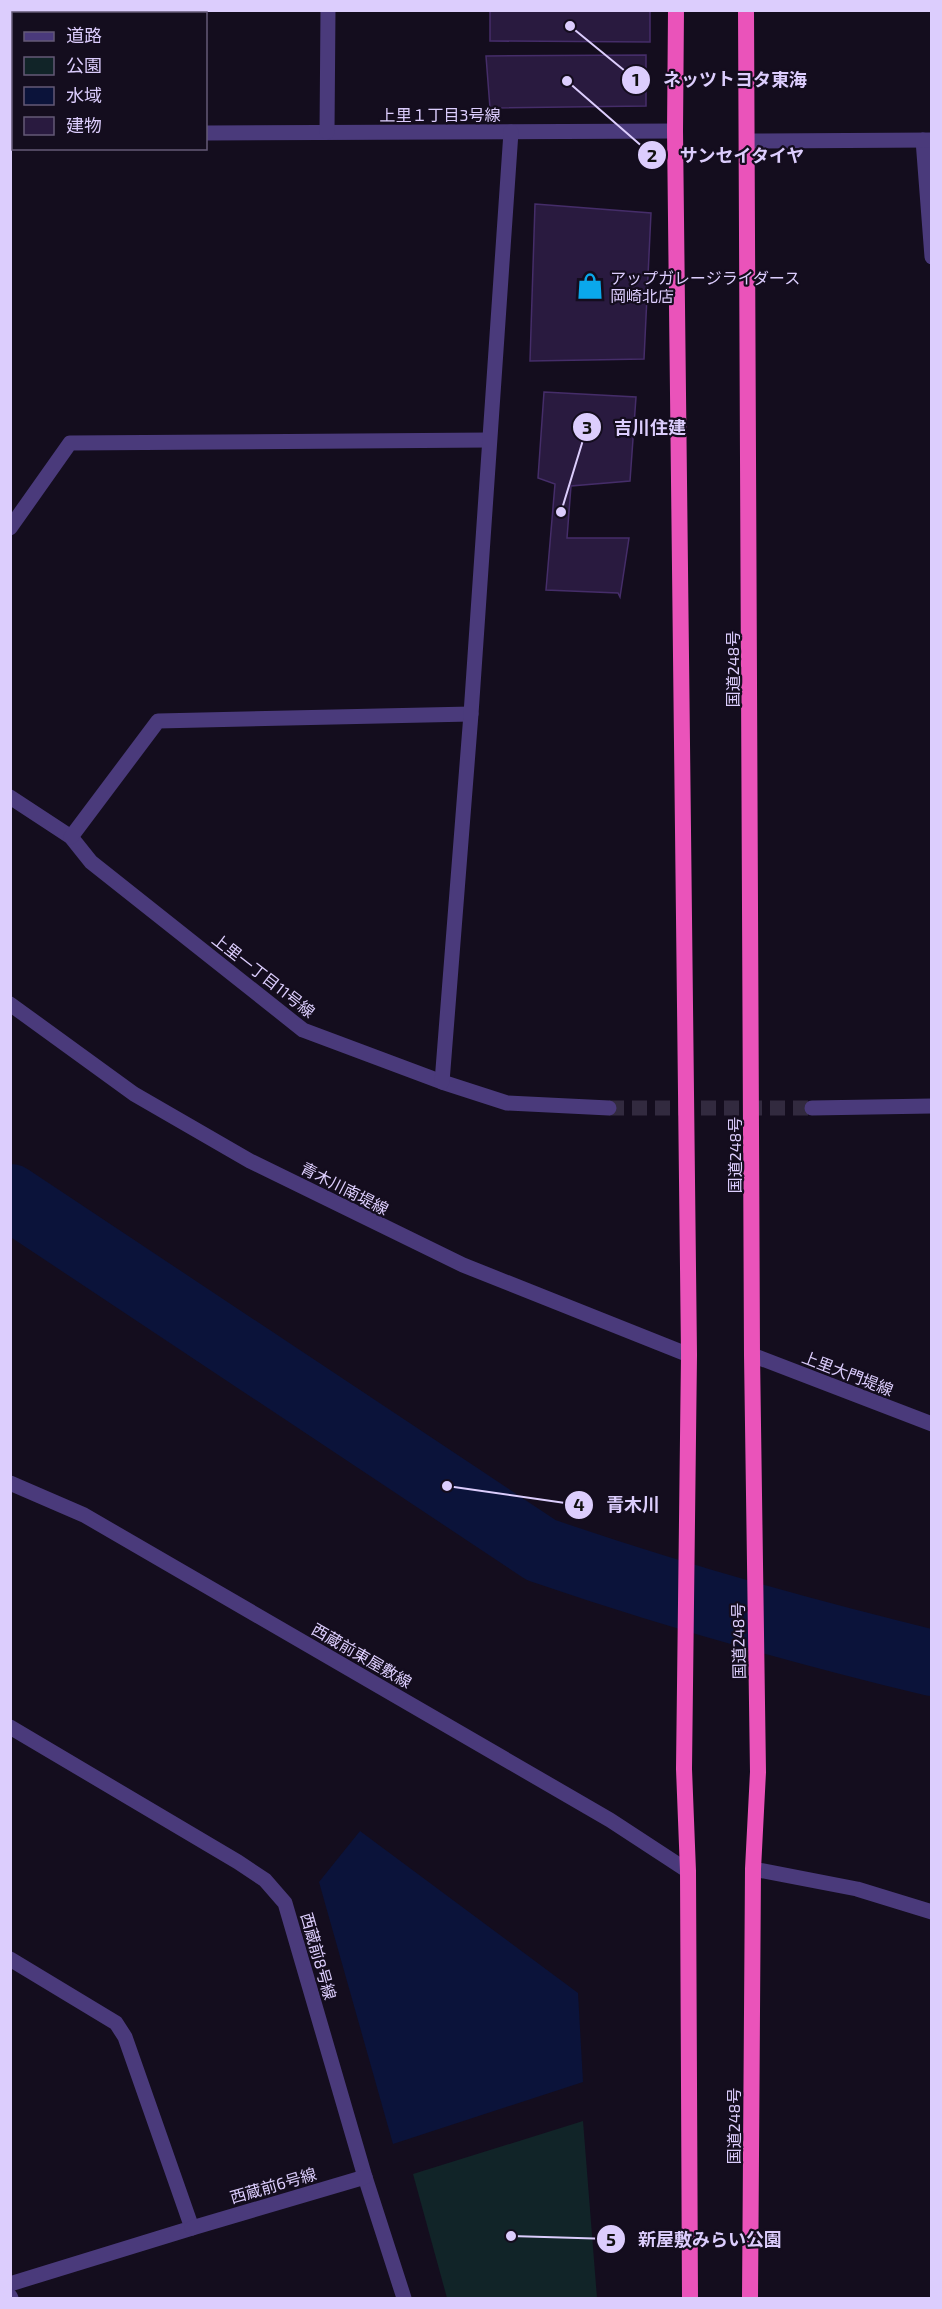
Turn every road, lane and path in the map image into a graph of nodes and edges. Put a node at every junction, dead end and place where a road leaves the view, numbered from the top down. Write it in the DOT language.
graph roads {
  1 [pos="328,10"];
  2 [pos="676,10"];
  3 [pos="746,10"];
  4 [pos="675,131"];
  5 [pos="327,132"];
  6 [pos="511,132"];
  7 [pos="207,133"];
  8 [pos="927,140"];
  9 [pos="748,141"];
  10 [pos="932,258"];
  11 [pos="489,440"];
  12 [pos="10,528"];
  13 [pos="471,714"];
  14 [pos="10,796"];
  15 [pos="71,837"];
  16 [pos="10,1004"];
  17 [pos="442,1082"];
  18 [pos="932,1106"];
  19 [pos="609,1108"];
  20 [pos="812,1108"];
  21 [pos="689,1355"];
  22 [pos="752,1355"];
  23 [pos="932,1425"];
  24 [pos="10,1483"];
  25 [pos="10,1727"];
  26 [pos="753,1869"];
  27 [pos="688,1871"];
  28 [pos="932,1912"];
  29 [pos="10,1959"];
  30 [pos="365,2177"];
  31 [pos="192,2228"];
  32 [pos="10,2284"];
  33 [pos="404,2298"];
  34 [pos="690,2298"];
  35 [pos="750,2298"];
  1 -- 5 [label="street"];
  2 -- 4 [label="highway"];
  3 -- 9 [label="highway, 国道248号"];
  4 -- 6 [label="street, 上里１丁目3号線"];
  4 -- 21 [label="highway"];
  5 -- 6 [label="street, 上里１丁目3号線"];
  5 -- 7 [label="street, 上里１丁目3号線"];
  6 -- 11 [label="street"];
  8 -- 9 [label="street"];
  8 -- 10 [label="street"];
  9 -- 22 [label="highway, 国道248号"];
  11 -- 12 [label="street"];
  11 -- 13 [label="street"];
  13 -- 15 [label="street"];
  13 -- 17 [label="street"];
  14 -- 15 [label="street, 上里一丁目11号線"];
  15 -- 17 [label="street, 上里一丁目11号線"];
  16 -- 21 [label="street, 青木川南堤線"];
  17 -- 19 [label="street, 上里一丁目11号線"];
  18 -- 20 [label="street"];
  21 -- 27 [label="highway"];
  22 -- 23 [label="street, 上里大門堤線"];
  22 -- 26 [label="highway, 国道248号"];
  24 -- 27 [label="street, 西蔵前東屋敷線"];
  25 -- 30 [label="street, 西蔵前8号線"];
  26 -- 28 [label="street"];
  26 -- 35 [label="highway, 国道248号"];
  27 -- 34 [label="highway"];
  29 -- 31 [label="street"];
  30 -- 31 [label="street, 西蔵前6号線"];
  30 -- 33 [label="street, 西蔵前8号線"];
  31 -- 32 [label="street, 西蔵前6号線"];
}
